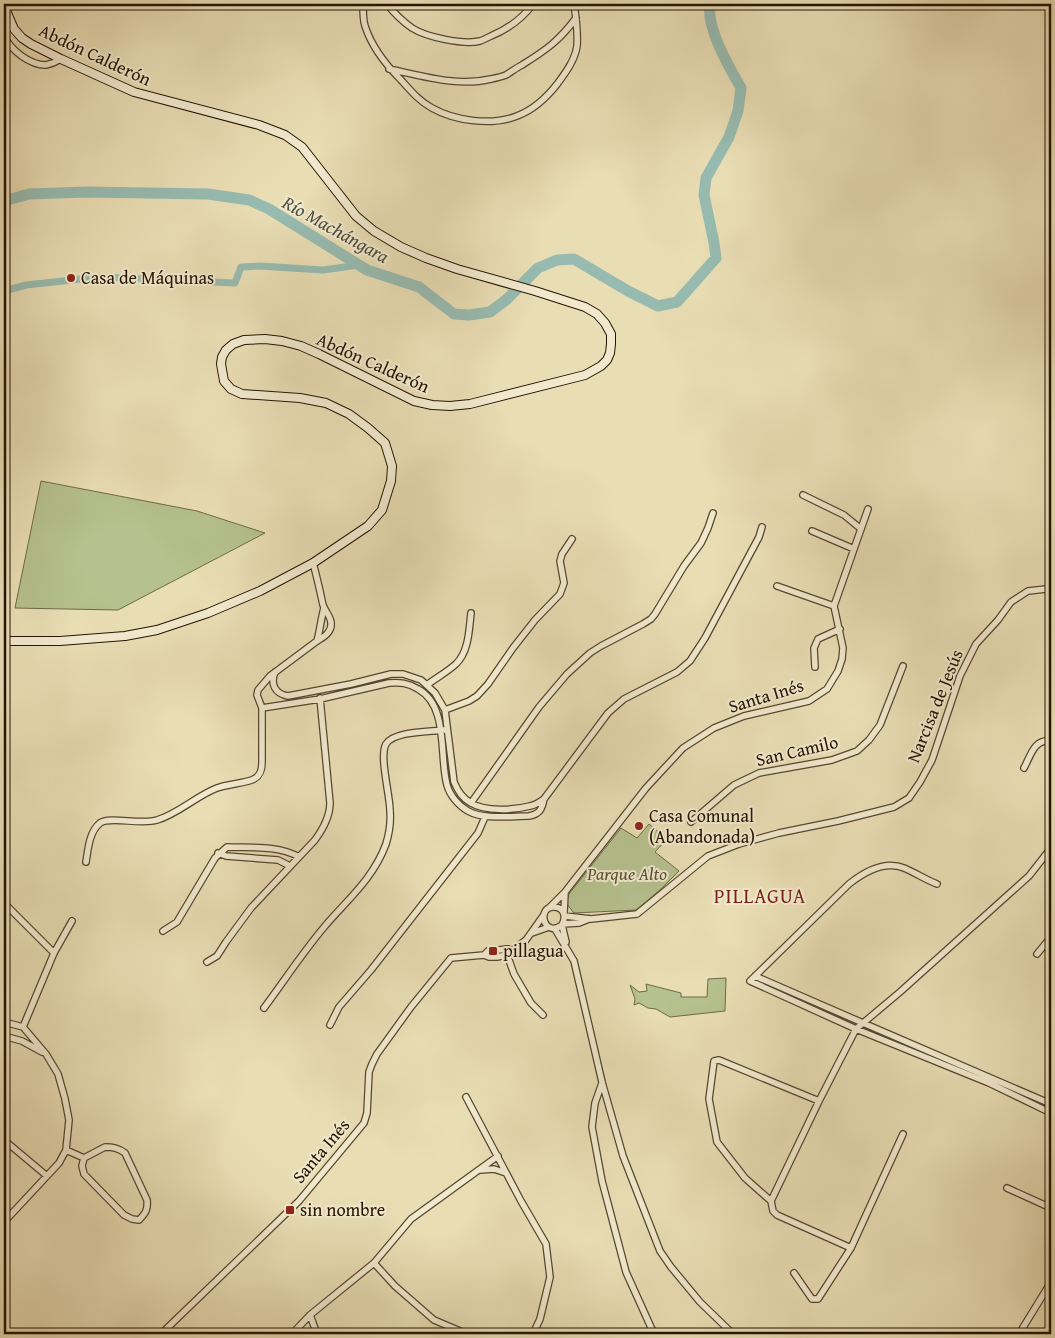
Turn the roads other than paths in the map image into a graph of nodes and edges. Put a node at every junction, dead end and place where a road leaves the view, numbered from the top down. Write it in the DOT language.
graph roads {
  1 [pos="363,4"];
  2 [pos="387,4"];
  3 [pos="533,4"];
  4 [pos="574,4"];
  5 [pos="4,6"];
  6 [pos="576,17"];
  7 [pos="4,36"];
  8 [pos="61,59"];
  9 [pos="389,69"];
  10 [pos="803,495"];
  11 [pos="868,509"];
  12 [pos="714,513"];
  13 [pos="762,527"];
  14 [pos="861,529"];
  15 [pos="812,531"];
  16 [pos="572,539"];
  17 [pos="854,549"];
  18 [pos="313,563"];
  19 [pos="777,586"];
  20 [pos="1051,590"];
  21 [pos="834,606"];
  22 [pos="324,608"];
  23 [pos="471,613"];
  24 [pos="840,629"];
  25 [pos="4,641"];
  26 [pos="317,641"];
  27 [pos="815,666"];
  28 [pos="903,666"];
  29 [pos="275,672"];
  30 [pos="427,685"];
  31 [pos="319,690"];
  32 [pos="320,699"];
  33 [pos="262,708"];
  34 [pos="445,710"];
  35 [pos="443,730"];
  36 [pos="1051,740"];
  37 [pos="1024,768"];
  38 [pos="544,799"];
  39 [pos="471,803"];
  40 [pos="485,816"];
  41 [pos="690,822"];
  42 [pos="1051,848"];
  43 [pos="218,854"];
  44 [pos="299,857"];
  45 [pos="86,862"];
  46 [pos="290,866"];
  47 [pos="937,884"];
  48 [pos="565,892"];
  49 [pos="4,903"];
  50 [pos="549,908"];
  51 [pos="564,914"];
  52 [pos="543,916"];
  53 [pos="591,918"];
  54 [pos="72,920"];
  55 [pos="562,925"];
  56 [pos="552,928"];
  57 [pos="163,931"];
  58 [pos="532,933"];
  59 [pos="1051,937"];
  60 [pos="568,949"];
  61 [pos="506,952"];
  62 [pos="54,953"];
  63 [pos="1037,954"];
  64 [pos="208,962"];
  65 [pos="755,976"];
  66 [pos="264,1008"];
  67 [pos="544,1015"];
  68 [pos="4,1022"];
  69 [pos="863,1023"];
  70 [pos="330,1025"];
  71 [pos="23,1028"];
  72 [pos="856,1029"];
  73 [pos="4,1036"];
  74 [pos="46,1054"];
  75 [pos="990,1080"];
  76 [pos="602,1082"];
  77 [pos="466,1097"];
  78 [pos="818,1100"];
  79 [pos="1051,1103"];
  80 [pos="1045,1110"];
  81 [pos="1051,1113"];
  82 [pos="903,1134"];
  83 [pos="4,1140"];
  84 [pos="66,1150"];
  85 [pos="498,1156"];
  86 [pos="84,1158"];
  87 [pos="478,1170"];
  88 [pos="506,1173"];
  89 [pos="47,1176"];
  90 [pos="1007,1188"];
  91 [pos="771,1201"];
  92 [pos="1051,1208"];
  93 [pos="4,1222"];
  94 [pos="851,1248"];
  95 [pos="374,1263"];
  96 [pos="794,1273"];
  97 [pos="1051,1282"];
  98 [pos="310,1316"];
  99 [pos="161,1334"];
  100 [pos="292,1334"];
  101 [pos="317,1334"];
  102 [pos="467,1334"];
  103 [pos="533,1334"];
  104 [pos="654,1334"];
  105 [pos="733,1334"];
  106 [pos="1019,1334"];
  1 -- 9 [label="street"];
  2 -- 3 [label="street"];
  4 -- 6 [label="street"];
  5 -- 8 [label="street, Abdón Calderón"];
  6 -- 9 [label="street"];
  6 -- 9 [label="street"];
  7 -- 8 [label="street"];
  8 -- 18 [label="street, Abdón Calderón"];
  10 -- 14 [label="street"];
  11 -- 14 [label="street"];
  12 -- 39 [label="street"];
  13 -- 38 [label="street"];
  14 -- 17 [label="street"];
  15 -- 17 [label="street"];
  16 -- 34 [label="street"];
  17 -- 21 [label="street"];
  18 -- 22 [label="street"];
  18 -- 25 [label="street, Abdón Calderón"];
  19 -- 21 [label="street"];
  20 -- 53 [label="street, Narcisa de Jesús"];
  21 -- 24 [label="street, Santa Inés"];
  22 -- 26 [label="street"];
  22 -- 26 [label="street"];
  23 -- 30 [label="street"];
  24 -- 27 [label="street"];
  24 -- 48 [label="street, Santa Inés"];
  26 -- 29 [label="street"];
  28 -- 41 [label="street, San Camilo"];
  29 -- 31 [label="street"];
  29 -- 33 [label="street"];
  30 -- 31 [label="street"];
  30 -- 34 [label="street"];
  31 -- 32 [label="street"];
  32 -- 33 [label="street"];
  32 -- 35 [label="street"];
  32 -- 44 [label="street"];
  33 -- 45 [label="street"];
  34 -- 35 [label="street"];
  35 -- 39 [label="street"];
  35 -- 40 [label="street"];
  35 -- 66 [label="street"];
  36 -- 37 [label="street"];
  38 -- 39 [label="street"];
  38 -- 40 [label="street"];
  40 -- 70 [label="street"];
  42 -- 69 [label="street"];
  43 -- 44 [label="street"];
  43 -- 46 [label="street"];
  43 -- 57 [label="street"];
  44 -- 46 [label="street"];
  46 -- 64 [label="street"];
  47 -- 65 [label="street"];
  48 -- 50 [label="street, Santa Inés"];
  48 -- 51 [label="street"];
  49 -- 62 [label="street"];
  50 -- 51 [label="street"];
  50 -- 52 [label="street"];
  51 -- 53 [label="street, Narcisa de Jesús"];
  51 -- 55 [label="street"];
  52 -- 56 [label="street"];
  52 -- 58 [label="street, Santa Inés"];
  53 -- 55 [label="street"];
  54 -- 62 [label="street"];
  55 -- 56 [label="street"];
  55 -- 60 [label="street"];
  56 -- 58 [label="street, Santa Inés"];
  56 -- 60 [label="street"];
  58 -- 61 [label="street, Santa Inés"];
  59 -- 63 [label="street"];
  60 -- 76 [label="street"];
  61 -- 67 [label="street"];
  61 -- 99 [label="street, Santa Inés"];
  62 -- 71 [label="street"];
  65 -- 69 [label="street"];
  65 -- 72 [label="street"];
  68 -- 71 [label="street"];
  69 -- 72 [label="street"];
  69 -- 75 [label="street"];
  71 -- 74 [label="street"];
  72 -- 75 [label="street"];
  72 -- 78 [label="street"];
  73 -- 74 [label="street"];
  74 -- 84 [label="street"];
  75 -- 79 [label="street"];
  75 -- 80 [label="street"];
  76 -- 104 [label="street"];
  76 -- 105 [label="street"];
  77 -- 85 [label="street"];
  78 -- 91 [label="street"];
  78 -- 91 [label="street"];
  79 -- 80 [label="street"];
  80 -- 81 [label="street"];
  82 -- 94 [label="street"];
  83 -- 89 [label="street"];
  84 -- 86 [label="street"];
  84 -- 89 [label="street"];
  85 -- 87 [label="street"];
  85 -- 88 [label="street"];
  86 -- 86 [label="street"];
  87 -- 88 [label="street"];
  87 -- 95 [label="street"];
  88 -- 103 [label="street"];
  89 -- 93 [label="street"];
  90 -- 92 [label="street"];
  91 -- 94 [label="street"];
  94 -- 96 [label="street"];
  95 -- 98 [label="street"];
  95 -- 102 [label="street"];
  97 -- 106 [label="street"];
  98 -- 100 [label="street"];
  98 -- 101 [label="street"];
}
